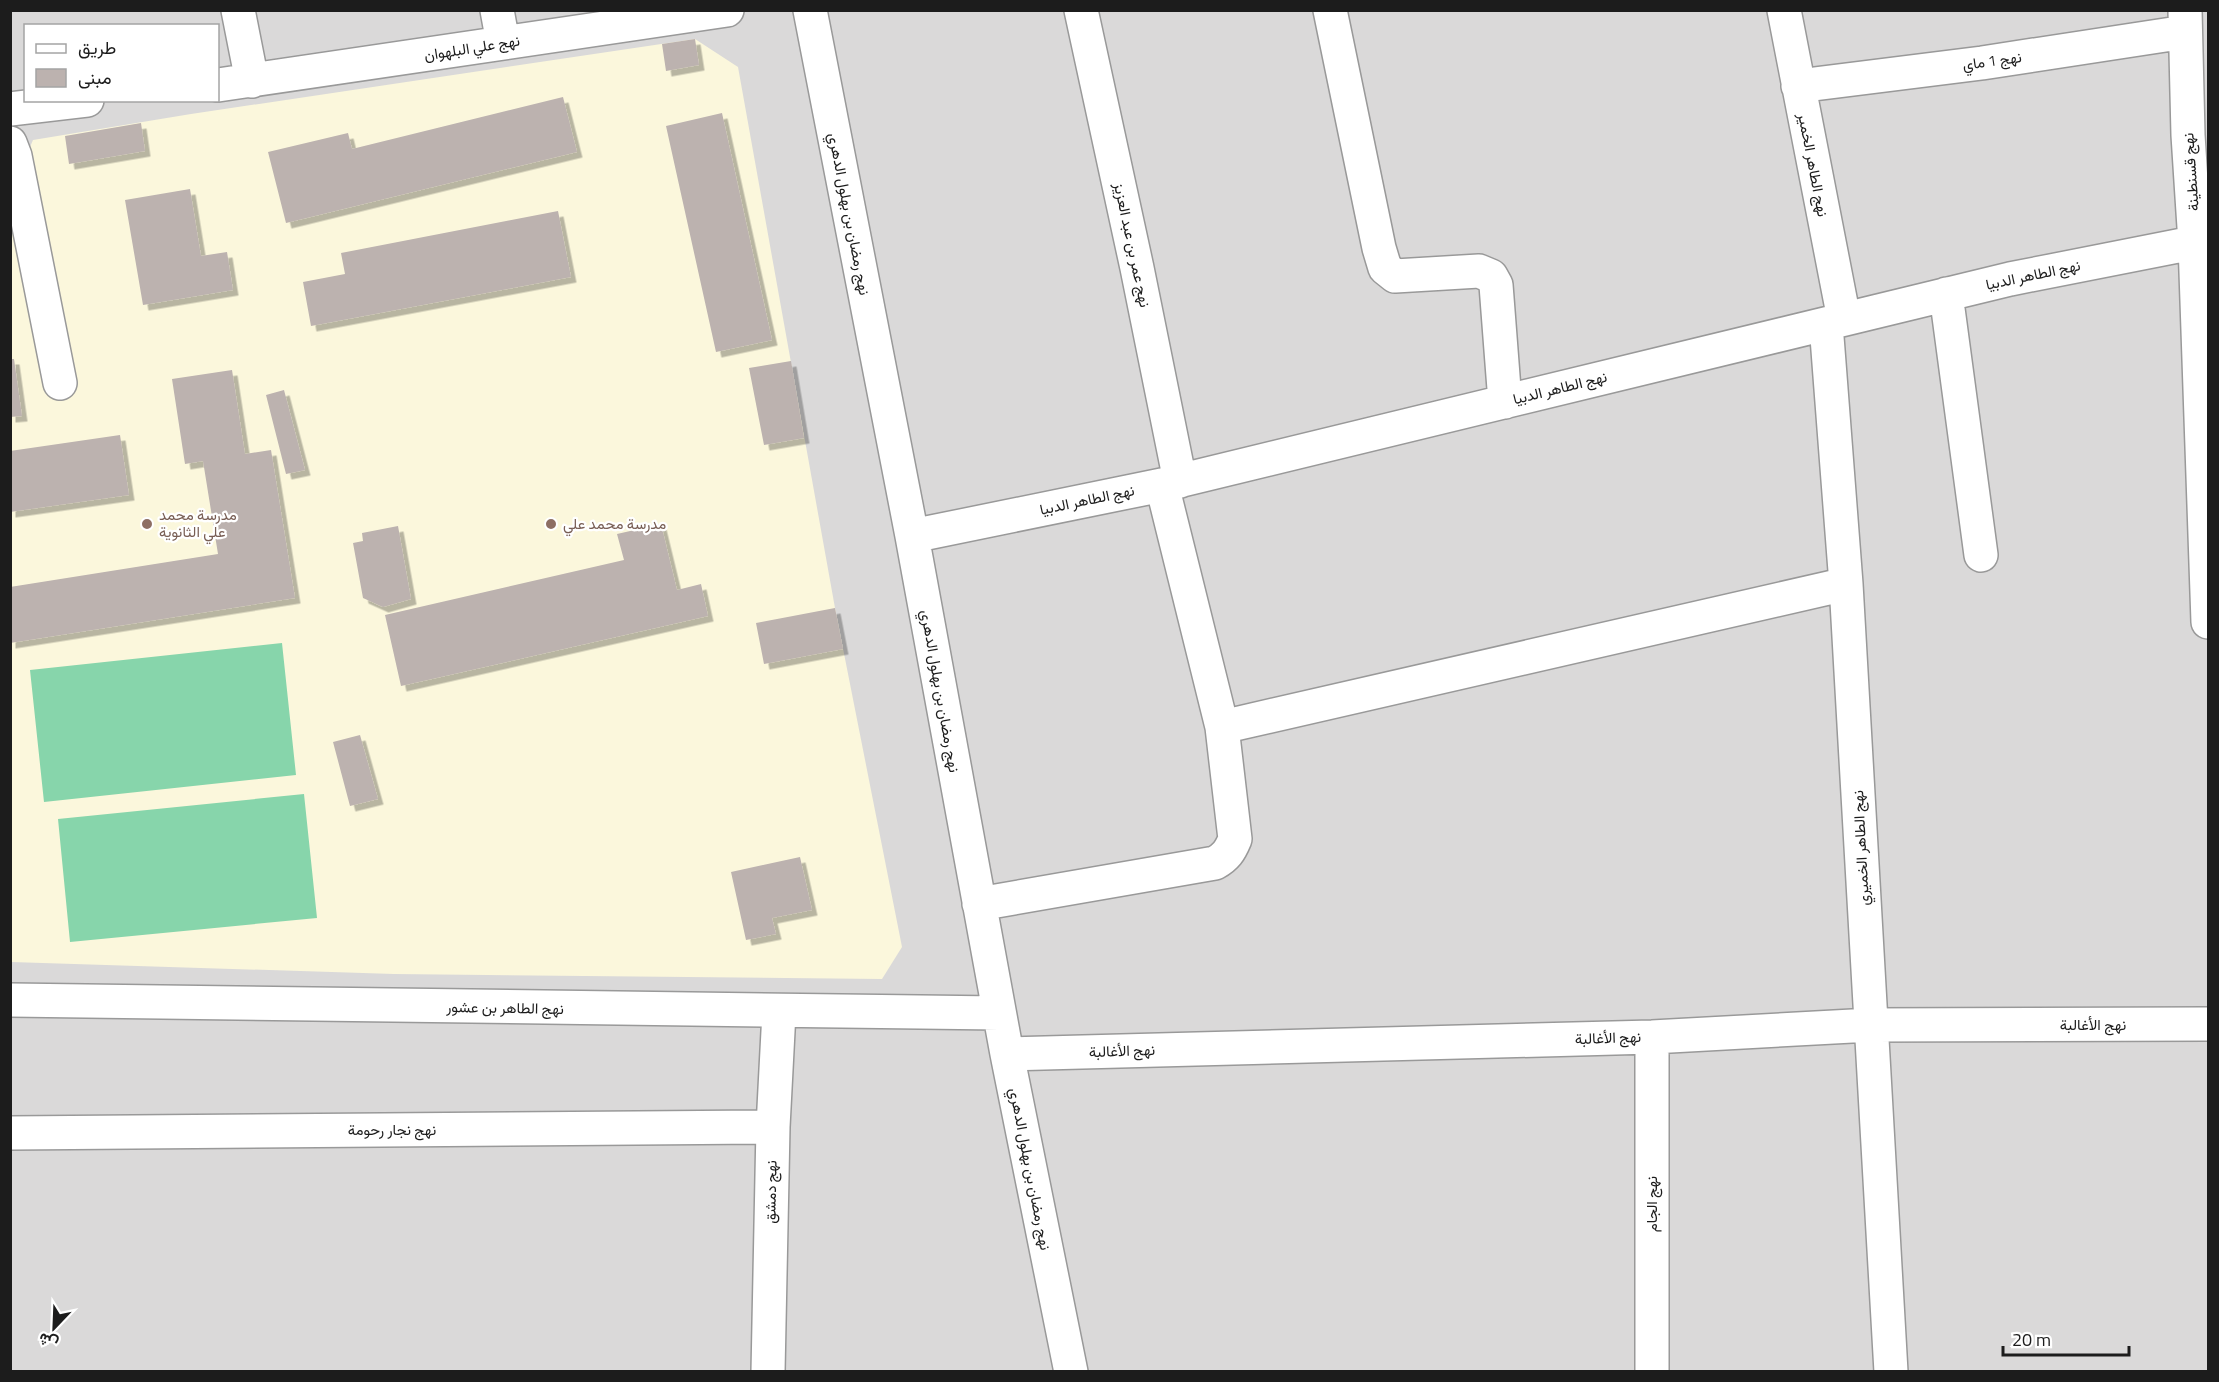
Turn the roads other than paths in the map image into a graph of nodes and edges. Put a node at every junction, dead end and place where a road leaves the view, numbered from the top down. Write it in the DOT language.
graph roads {
  1 [pos="238,10"];
  2 [pos="497,10"];
  3 [pos="726,10"];
  4 [pos="810,10"];
  5 [pos="1081,10"];
  6 [pos="1330,10"];
  7 [pos="1784,10"];
  8 [pos="2185,21"];
  9 [pos="503,43"];
  10 [pos="252,81"];
  11 [pos="219,85"];
  12 [pos="1798,86"];
  13 [pos="72,102"];
  14 [pos="10,110"];
  15 [pos="10,143"];
  16 [pos="2202,241"];
  17 [pos="1946,294"];
  18 [pos="1835,322"];
  19 [pos="60,383"];
  20 [pos="1505,402"];
  21 [pos="2206,442"];
  22 [pos="1171,483"];
  23 [pos="912,536"];
  24 [pos="1981,555"];
  25 [pos="1846,584"];
  26 [pos="2208,622"];
  27 [pos="1222,727"];
  28 [pos="979,904"];
  29 [pos="10,1000"];
  30 [pos="779,1012"];
  31 [pos="999,1013"];
  32 [pos="2208,1024"];
  33 [pos="1871,1026"];
  34 [pos="1652,1037"];
  35 [pos="1007,1054"];
  36 [pos="773,1127"];
  37 [pos="10,1133"];
  38 [pos="768,1371"];
  39 [pos="1071,1371"];
  40 [pos="1652,1371"];
  41 [pos="1891,1371"];
  1 -- 10 [label="street"];
  2 -- 9 [label="street"];
  3 -- 9 [label="street, نهج علي البلهوان"];
  4 -- 23 [label="street, نهج رمضان بن بهلول الدهري"];
  5 -- 22 [label="street, نهج عمر بن عبد العزيز"];
  6 -- 20 [label="street"];
  7 -- 12 [label="street, نهج الطاهر الخمير"];
  8 -- 12 [label="street, نهج 1 ماي"];
  8 -- 16 [label="street, نهج قسنطينة"];
  9 -- 10 [label="street, نهج علي البلهوان"];
  10 -- 11 [label="street, نهج علي البلهوان"];
  12 -- 18 [label="street, نهج الطاهر الخمير"];
  13 -- 14 [label="street"];
  15 -- 19 [label="street"];
  16 -- 17 [label="street, نهج الطاهر الدبيا"];
  16 -- 21 [label="street, نهج قسنطينة"];
  17 -- 18 [label="street, نهج الطاهر الدبيا"];
  17 -- 24 [label="street"];
  18 -- 20 [label="street, نهج الطاهر الدبيا"];
  18 -- 25 [label="street, نهج الطاهر الخميري"];
  20 -- 22 [label="street, نهج الطاهر الدبيا"];
  21 -- 26 [label="street, نهج قسنطينة"];
  22 -- 23 [label="street, نهج الطاهر الدبيا"];
  22 -- 27 [label="street, نهج عمر بن عبد العزيز"];
  23 -- 28 [label="street, نهج رمضان بن بهلول الدهري"];
  25 -- 27 [label="street"];
  25 -- 33 [label="street, نهج الطاهر الخميري"];
  27 -- 28 [label="street, نهج عمر بن عبد العزيز"];
  28 -- 31 [label="street, نهج رمضان بن بهلول الدهري"];
  29 -- 30 [label="street, نهج الطاهر بن عشور"];
  30 -- 31 [label="street, نهج الطاهر بن عشور"];
  30 -- 36 [label="street, نهج دمشق"];
  31 -- 35 [label="street, نهج رمضان بن بهلول الدهري"];
  32 -- 33 [label="street, نهج الأغالبة"];
  33 -- 34 [label="street, نهج الأغالبة"];
  33 -- 41 [label="street, نهج الطاهر الخميري"];
  34 -- 35 [label="street, نهج الأغالبة"];
  34 -- 40 [label="street, نهج الجام"];
  35 -- 39 [label="street, نهج رمضان بن بهلول الدهري"];
  36 -- 37 [label="street, نهج نجار رحومة"];
  36 -- 38 [label="street, نهج دمشق"];
}
